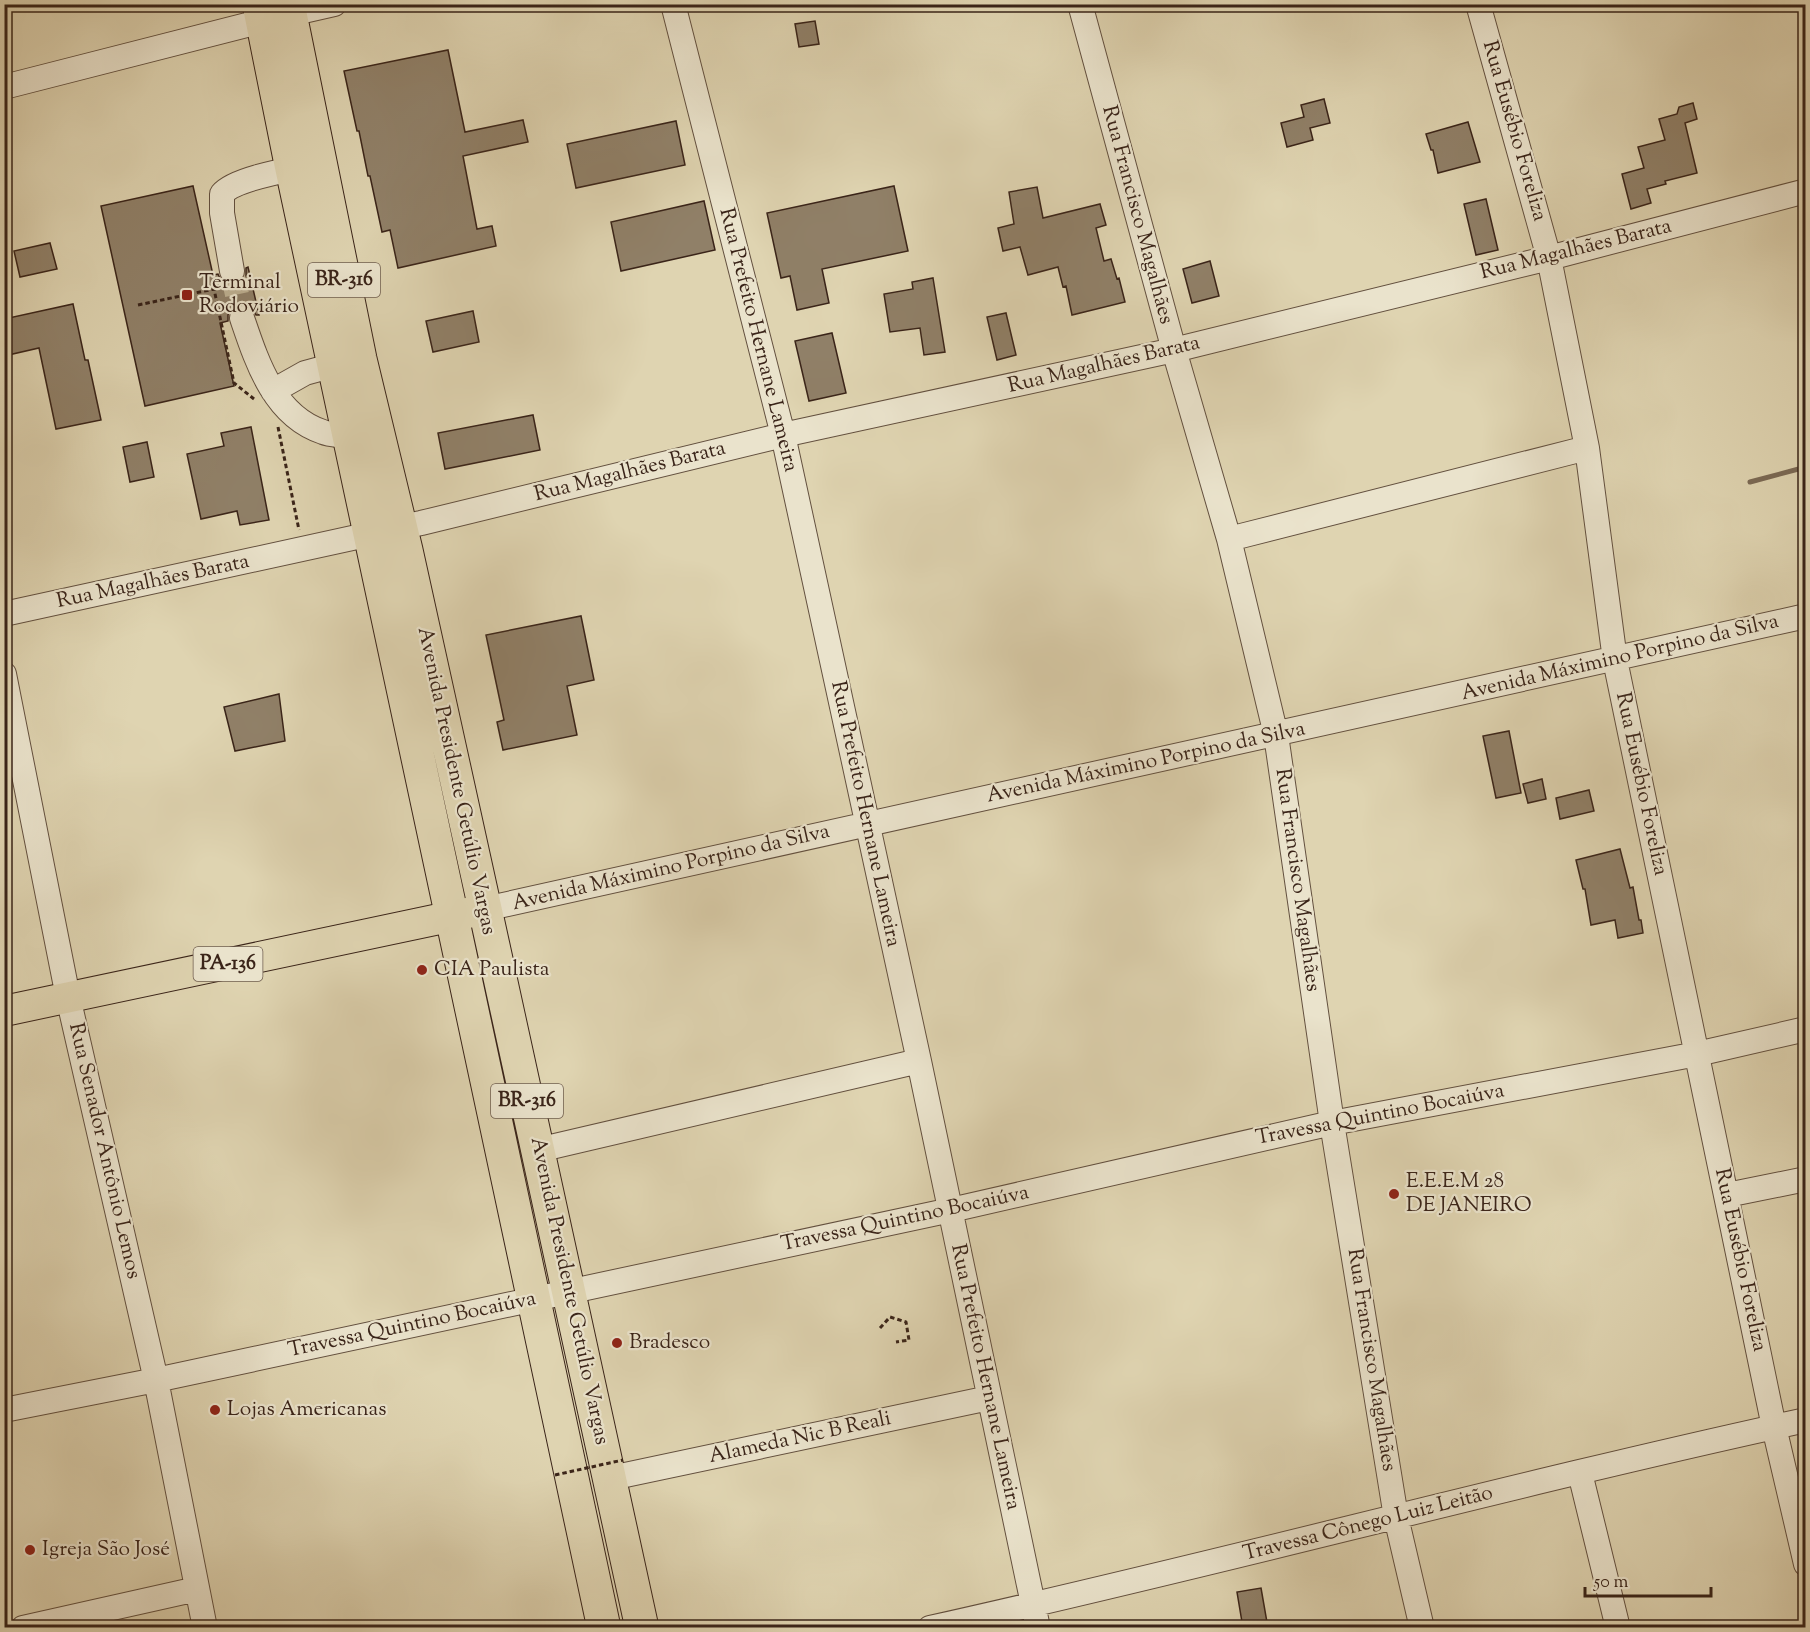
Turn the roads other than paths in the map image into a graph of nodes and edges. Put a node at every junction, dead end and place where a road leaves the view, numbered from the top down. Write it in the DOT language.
graph roads {
  1 [pos="334,4"];
  2 [pos="673,4"];
  3 [pos="1080,4"];
  4 [pos="1478,4"];
  5 [pos="275,11"];
  6 [pos="4,87"];
  7 [pos="293,169"];
  8 [pos="1806,191"];
  9 [pos="1549,258"];
  10 [pos="232,271"];
  11 [pos="242,318"];
  12 [pos="1174,350"];
  13 [pos="347,361"];
  14 [pos="265,396"];
  15 [pos="783,435"];
  16 [pos="350,437"];
  17 [pos="1587,448"];
  18 [pos="386,531"];
  19 [pos="1229,539"];
  20 [pos="4,614"];
  21 [pos="1806,616"];
  22 [pos="1615,660"];
  23 [pos="4,674"];
  24 [pos="1276,735"];
  25 [pos="867,824"];
  26 [pos="485,909"];
  27 [pos="453,917"];
  28 [pos="68,997"];
  29 [pos="4,1011"];
  30 [pos="1806,1029"];
  31 [pos="1697,1054"];
  32 [pos="919,1061"];
  33 [pos="1332,1122"];
  34 [pos="538,1150"];
  35 [pos="1806,1179"];
  36 [pos="1727,1195"];
  37 [pos="951,1210"];
  38 [pos="569,1292"];
  39 [pos="535,1299"];
  40 [pos="156,1380"];
  41 [pos="989,1398"];
  42 [pos="4,1410"];
  43 [pos="1806,1420"];
  44 [pos="1774,1427"];
  45 [pos="617,1469"];
  46 [pos="1580,1473"];
  47 [pos="1396,1517"];
  48 [pos="1806,1564"];
  49 [pos="197,1589"];
  50 [pos="1036,1616"];
  51 [pos="23,1628"];
  52 [pos="205,1628"];
  53 [pos="604,1628"];
  54 [pos="642,1628"];
  55 [pos="930,1628"];
  56 [pos="1422,1628"];
  57 [pos="1618,1628"];
  1 -- 5 [label="street"];
  2 -- 15 [label="street, Rua Prefeito Hernane Lameira"];
  3 -- 12 [label="street, Rua Francisco Magalhães"];
  4 -- 9 [label="street, Rua Eusébio Foreliza"];
  5 -- 6 [label="street"];
  5 -- 7 [label="highway, Avenida Presidente Getúlio Vargas / BR-316"];
  7 -- 10 [label="street"];
  7 -- 13 [label="highway, Avenida Presidente Getúlio Vargas / BR-316"];
  8 -- 9 [label="street, Rua Magalhães Barata"];
  9 -- 12 [label="street, Rua Magalhães Barata"];
  9 -- 17 [label="street, Rua Eusébio Foreliza"];
  11 -- 14 [label="street"];
  12 -- 15 [label="street, Rua Magalhães Barata"];
  12 -- 19 [label="street, Rua Francisco Magalhães"];
  13 -- 14 [label="street"];
  13 -- 16 [label="highway, Avenida Presidente Getúlio Vargas / BR-316"];
  13 -- 18 [label="highway, Avenida Presidente Getúlio Vargas / BR-316"];
  14 -- 16 [label="street"];
  15 -- 18 [label="street, Rua Magalhães Barata"];
  15 -- 25 [label="street, Rua Prefeito Hernane Lameira"];
  16 -- 18 [label="highway, Avenida Presidente Getúlio Vargas / BR-316"];
  17 -- 19 [label="street"];
  17 -- 22 [label="street, Rua Eusébio Foreliza"];
  18 -- 20 [label="street, Rua Magalhães Barata"];
  18 -- 26 [label="highway, Avenida Presidente Getúlio Vargas / BR-316"];
  18 -- 27 [label="highway, Avenida Presidente Getúlio Vargas / BR-316"];
  19 -- 24 [label="street, Rua Francisco Magalhães"];
  21 -- 22 [label="street, Avenida Máximino Porpino da Silva"];
  22 -- 24 [label="street, Avenida Máximino Porpino da Silva"];
  22 -- 31 [label="street, Rua Eusébio Foreliza"];
  23 -- 28 [label="street, Rua Senador Antônio Lemos"];
  24 -- 25 [label="street, Avenida Máximino Porpino da Silva"];
  24 -- 33 [label="street, Rua Francisco Magalhães"];
  25 -- 26 [label="street, Avenida Máximino Porpino da Silva"];
  25 -- 32 [label="street, Rua Prefeito Hernane Lameira"];
  26 -- 27 [label="main road, PA-136"];
  26 -- 34 [label="highway, Avenida Presidente Getúlio Vargas / BR-316"];
  27 -- 28 [label="main road, PA-136"];
  27 -- 39 [label="highway, Avenida Presidente Getúlio Vargas / BR-316"];
  28 -- 29 [label="main road, PA-136"];
  28 -- 40 [label="street, Rua Senador Antônio Lemos"];
  30 -- 31 [label="street, Travessa Quintino Bocaiúva"];
  31 -- 33 [label="street, Travessa Quintino Bocaiúva"];
  31 -- 36 [label="street, Rua Eusébio Foreliza"];
  32 -- 34 [label="street"];
  32 -- 37 [label="street, Rua Prefeito Hernane Lameira"];
  33 -- 37 [label="street, Travessa Quintino Bocaiúva"];
  33 -- 47 [label="street, Rua Francisco Magalhães"];
  34 -- 38 [label="highway, Avenida Presidente Getúlio Vargas / BR-316"];
  35 -- 36 [label="street"];
  36 -- 44 [label="street, Rua Eusébio Foreliza"];
  37 -- 38 [label="street, Travessa Quintino Bocaiúva"];
  37 -- 41 [label="street, Rua Prefeito Hernane Lameira"];
  38 -- 39 [label="street, Travessa Quintino Bocaiúva"];
  38 -- 45 [label="highway, Avenida Presidente Getúlio Vargas / BR-316"];
  39 -- 40 [label="street, Travessa Quintino Bocaiúva"];
  39 -- 53 [label="highway, Avenida Presidente Getúlio Vargas / BR-316"];
  40 -- 42 [label="street, Travessa Quintino Bocaiúva"];
  40 -- 49 [label="street, Rua Senador Antônio Lemos"];
  41 -- 45 [label="street, Alameda Nic B Reali"];
  41 -- 50 [label="street, Rua Prefeito Hernane Lameira"];
  43 -- 44 [label="street, Travessa Cônego Luiz Leitão"];
  44 -- 46 [label="street, Travessa Cônego Luiz Leitão"];
  44 -- 48 [label="street, Rua Eusébio Foreliza"];
  45 -- 54 [label="highway, Avenida Presidente Getúlio Vargas / BR-316"];
  46 -- 47 [label="street, Travessa Cônego Luiz Leitão"];
  46 -- 57 [label="street"];
  47 -- 50 [label="street, Travessa Cônego Luiz Leitão"];
  47 -- 56 [label="street, Rua Francisco Magalhães"];
  49 -- 51 [label="street"];
  49 -- 52 [label="street, Rua Senador Antônio Lemos"];
  50 -- 55 [label="street, Travessa Cônego Luiz Leitão"];
}
